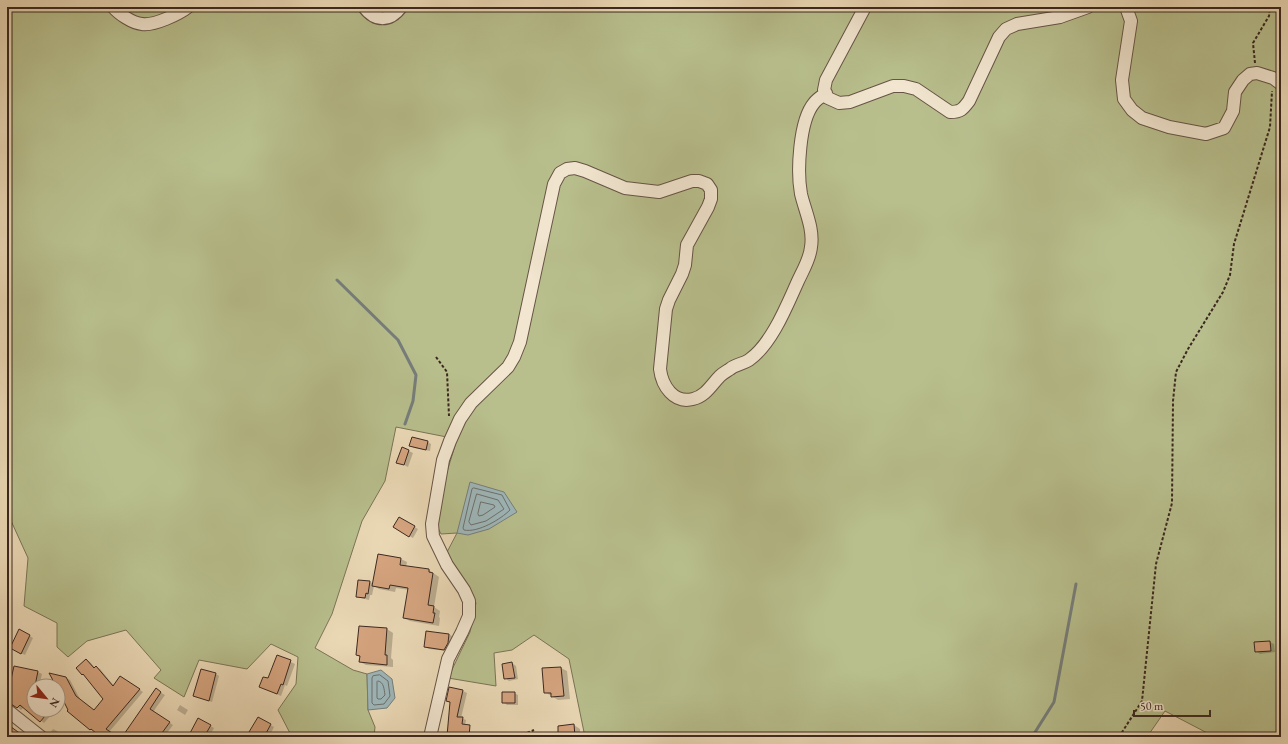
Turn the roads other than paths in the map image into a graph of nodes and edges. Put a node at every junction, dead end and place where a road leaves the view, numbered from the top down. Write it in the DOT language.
graph roads {
  1 [pos="113,7"];
  2 [pos="188,7"];
  3 [pos="364,7"];
  4 [pos="401,7"];
  5 [pos="865,7"];
  6 [pos="1088,7"];
  7 [pos="1126,7"];
  8 [pos="1277,81"];
  9 [pos="826,94"];
  10 [pos="7,710"];
  11 [pos="41,737"];
  12 [pos="430,737"];
  1 -- 2 [label="street"];
  3 -- 4 [label="street"];
  5 -- 9 [label="street"];
  6 -- 9 [label="street"];
  7 -- 8 [label="street"];
  9 -- 12 [label="street"];
  10 -- 11 [label="street"];
}
